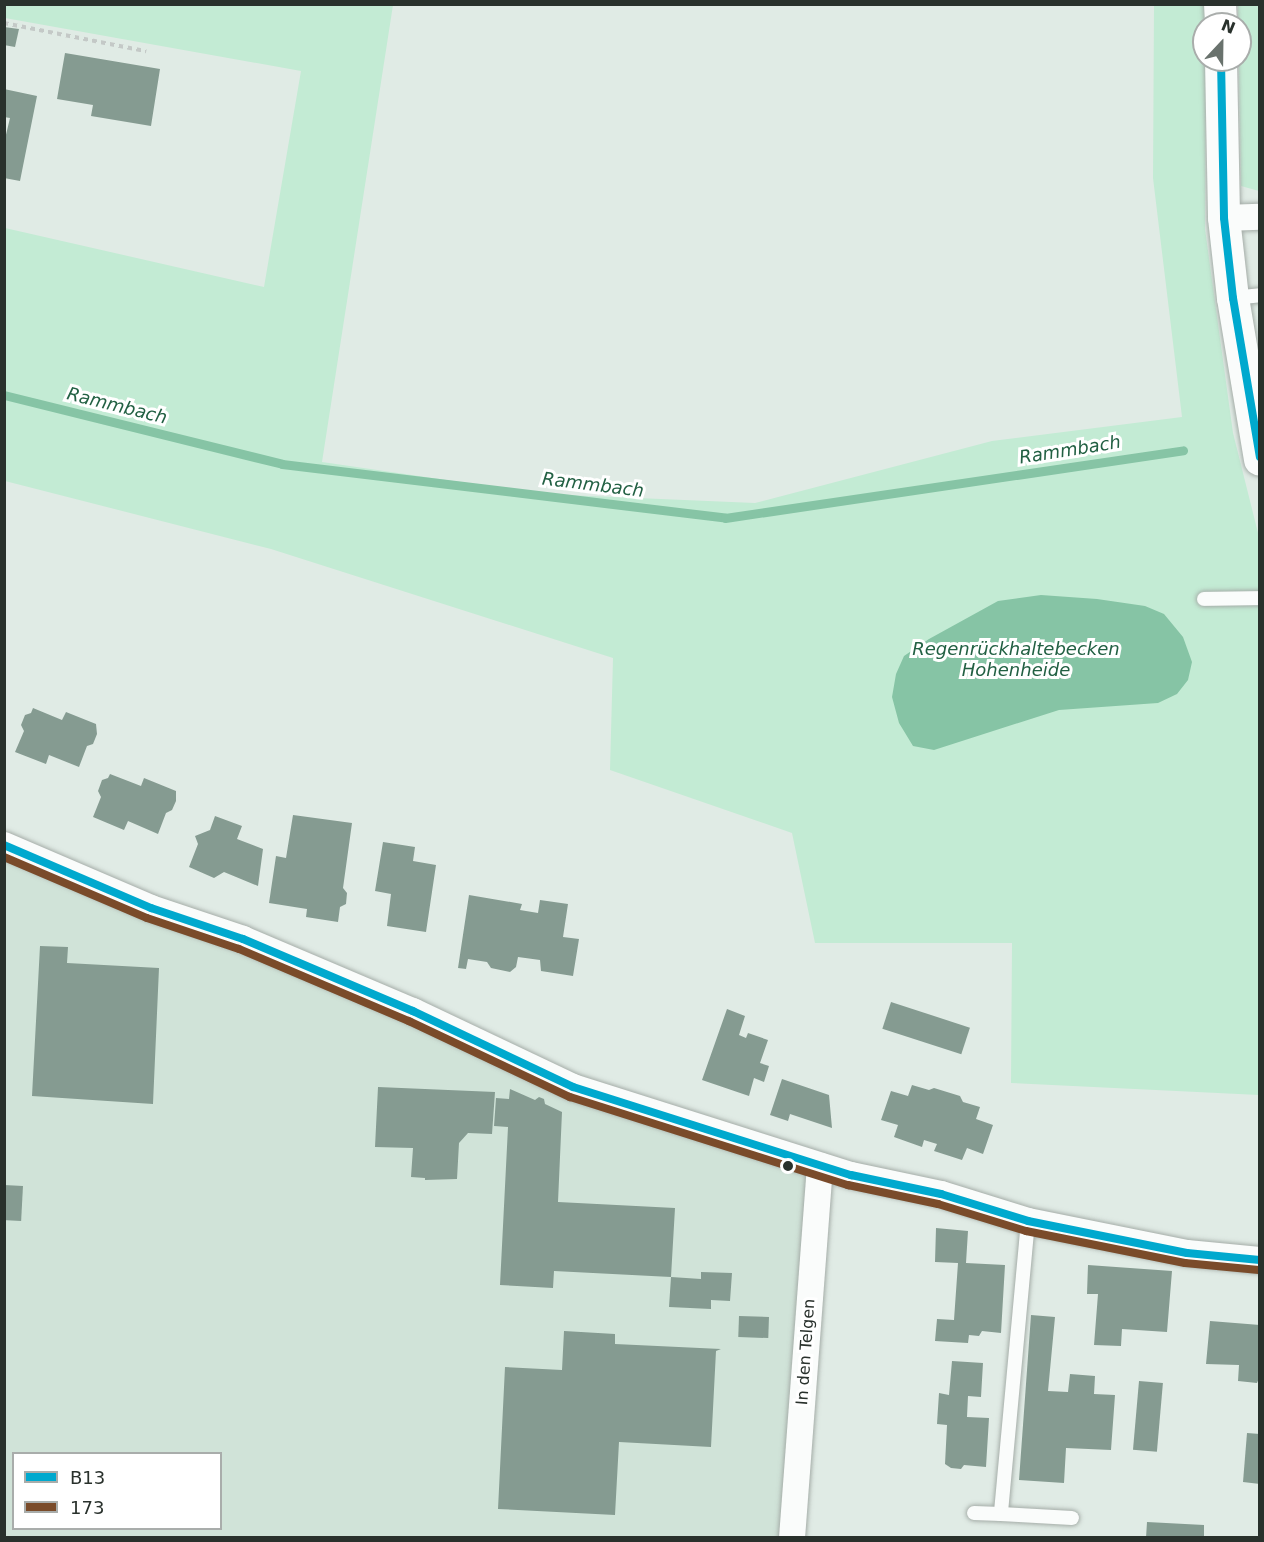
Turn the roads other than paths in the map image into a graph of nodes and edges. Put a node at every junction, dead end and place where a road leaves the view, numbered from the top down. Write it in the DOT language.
graph roads {
  1 [pos="1221,72"];
  2 [pos="1260,217"];
  3 [pos="1224,218"];
  4 [pos="1246,296"];
  5 [pos="1260,460"];
  6 [pos="1260,598"];
  7 [pos="1204,599"];
  8 [pos="4,845"];
  9 [pos="820,1166"];
  10 [pos="1028,1221"];
  11 [pos="1260,1260"];
  12 [pos="974,1512"];
  13 [pos="1000,1514"];
  14 [pos="1072,1518"];
  15 [pos="792,1538"];
  1 -- 3 [label="street"];
  2 -- 3 [label="street"];
  3 -- 4 [label="street"];
  4 -- 5 [label="street"];
  6 -- 7 [label="lane"];
  8 -- 9 [label="street"];
  9 -- 10 [label="street"];
  9 -- 15 [label="street, In den Telgen"];
  10 -- 11 [label="street"];
  10 -- 13 [label="lane"];
  12 -- 13 [label="lane"];
  13 -- 14 [label="lane"];
}
